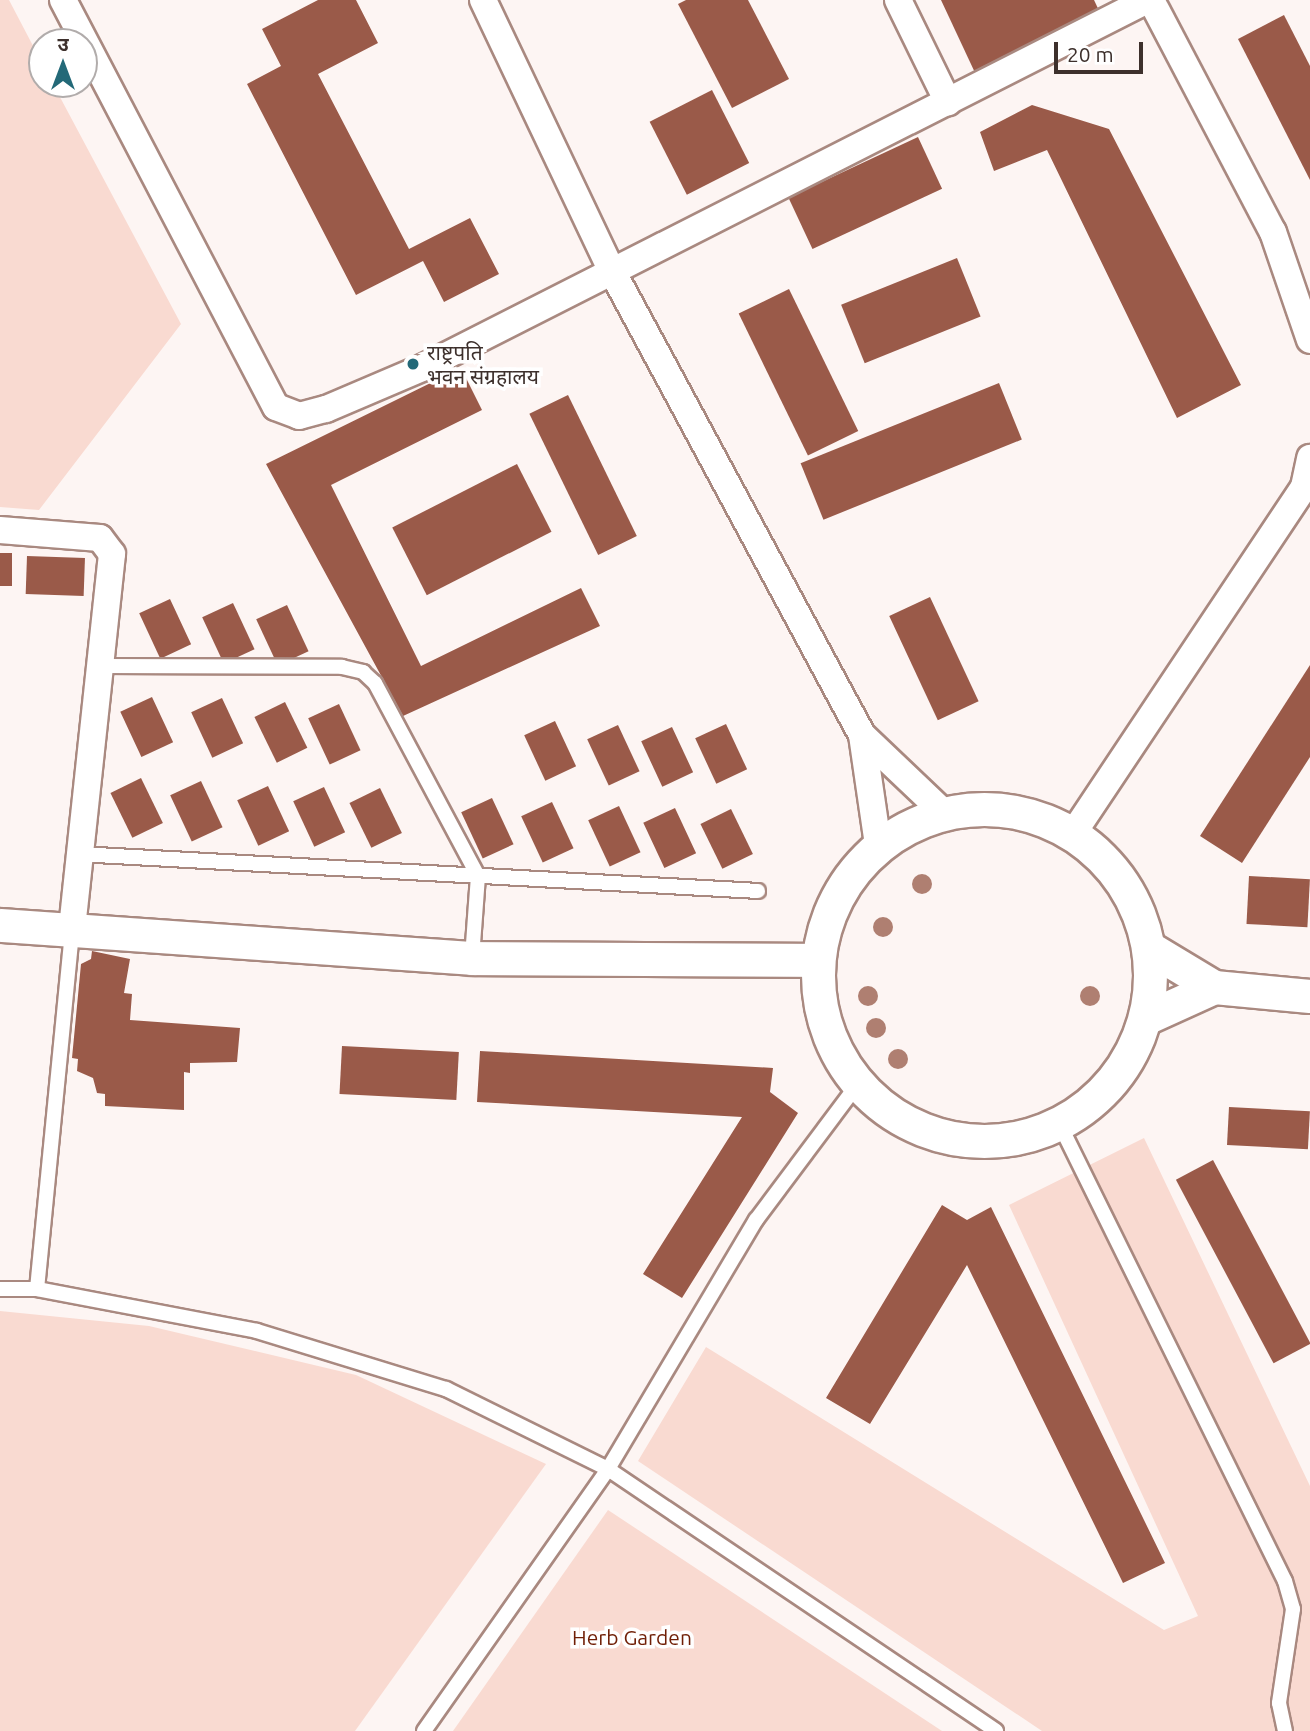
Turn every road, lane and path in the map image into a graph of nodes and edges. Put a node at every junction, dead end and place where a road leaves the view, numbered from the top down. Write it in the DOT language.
graph roads {
  1 [pos="63,0"];
  2 [pos="483,0"];
  3 [pos="898,0"];
  4 [pos="1149,0"];
  5 [pos="947,102"];
  6 [pos="611,269"];
  7 [pos="1310,340"];
  8 [pos="1310,458"];
  9 [pos="0,530"];
  10 [pos="102,666"];
  11 [pos="862,734"];
  12 [pos="943,812"];
  13 [pos="1074,832"];
  14 [pos="878,845"];
  15 [pos="78,854"];
  16 [pos="478,876"];
  17 [pos="758,891"];
  18 [pos="0,925"];
  19 [pos="72,930"];
  20 [pos="1149,948"];
  21 [pos="472,958"];
  22 [pos="817,960"];
  23 [pos="1214,987"];
  24 [pos="1310,996"];
  25 [pos="1148,1017"];
  26 [pos="856,1085"];
  27 [pos="1060,1125"];
  28 [pos="0,1289"];
  29 [pos="37,1289"];
  30 [pos="608,1469"];
  31 [pos="424,1731"];
  32 [pos="996,1731"];
  33 [pos="1285,1731"];
  1 -- 6 [label="street"];
  2 -- 6 [label="street"];
  3 -- 5 [label="street"];
  4 -- 5 [label="street"];
  4 -- 7 [label="street"];
  5 -- 6 [label="street"];
  6 -- 11 [label="street"];
  8 -- 13 [label="street"];
  9 -- 10 [label="street"];
  10 -- 15 [label="street"];
  10 -- 16 [label="lane"];
  11 -- 12 [label="street"];
  11 -- 14 [label="street"];
  12 -- 13 [label="street"];
  12 -- 14 [label="street"];
  13 -- 20 [label="street"];
  14 -- 22 [label="street"];
  15 -- 16 [label="lane"];
  15 -- 19 [label="street"];
  16 -- 17 [label="lane"];
  16 -- 21 [label="lane"];
  18 -- 19 [label="street"];
  19 -- 21 [label="street"];
  19 -- 29 [label="lane"];
  20 -- 23 [label="street"];
  20 -- 25 [label="street"];
  21 -- 22 [label="street"];
  22 -- 26 [label="street"];
  23 -- 24 [label="street"];
  23 -- 25 [label="street"];
  25 -- 27 [label="street"];
  26 -- 27 [label="street"];
  26 -- 30 [label="lane"];
  27 -- 33 [label="lane"];
  28 -- 29 [label="lane"];
  29 -- 30 [label="lane"];
  30 -- 31 [label="lane"];
  30 -- 32 [label="lane"];
}
